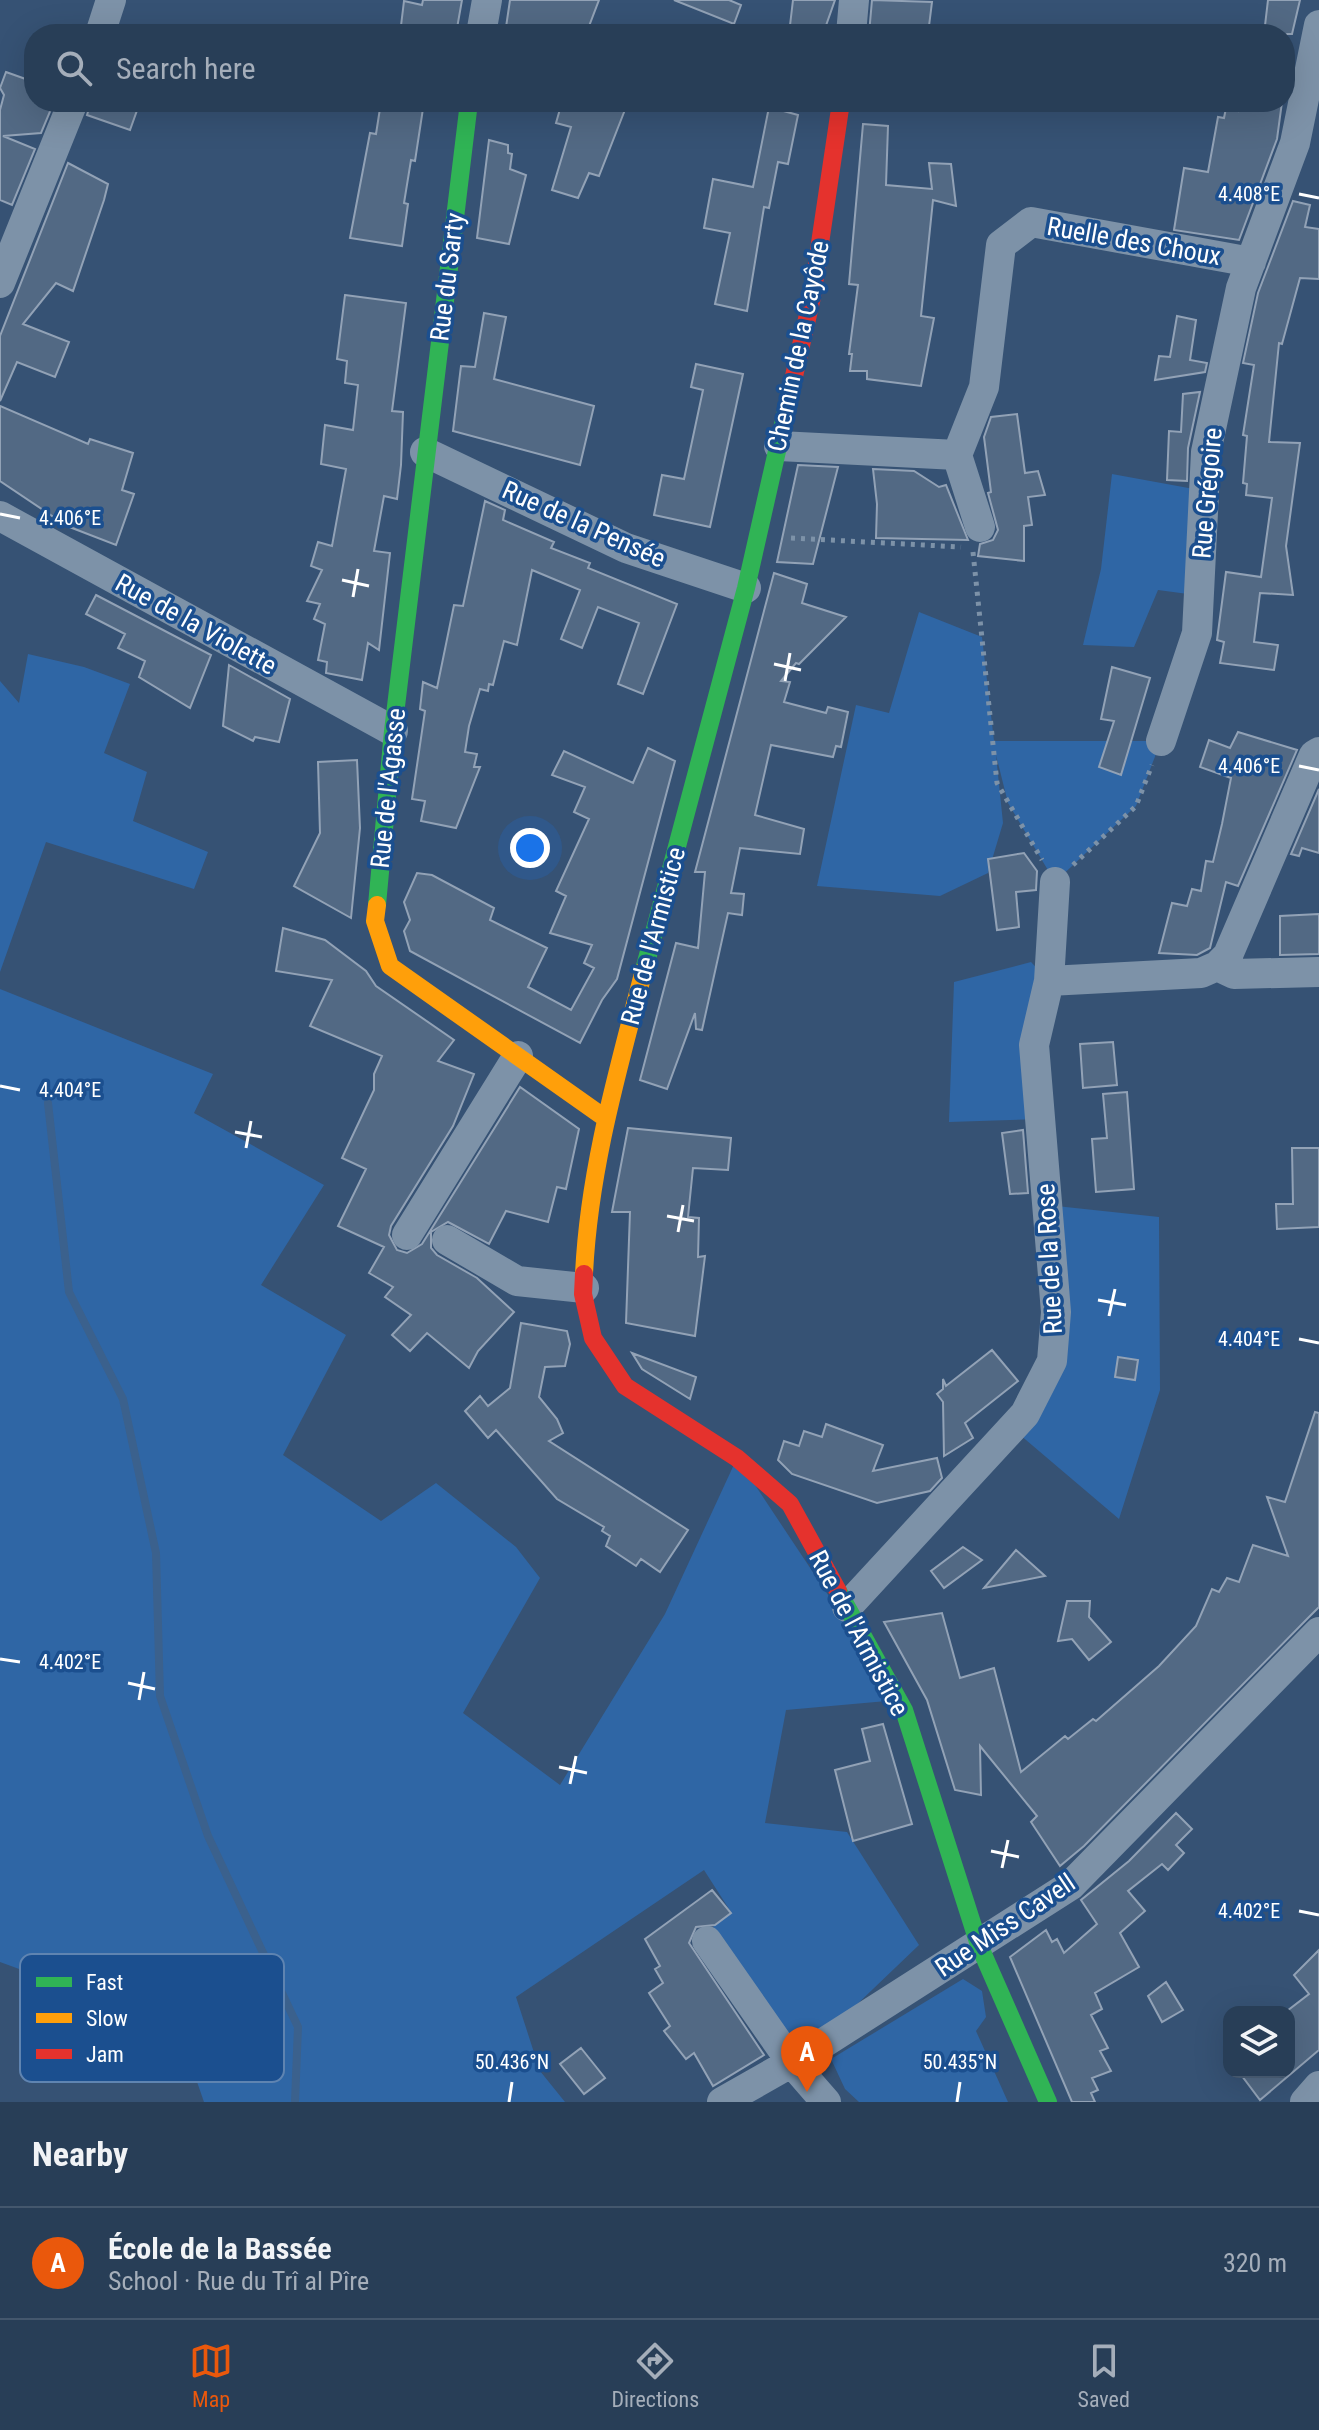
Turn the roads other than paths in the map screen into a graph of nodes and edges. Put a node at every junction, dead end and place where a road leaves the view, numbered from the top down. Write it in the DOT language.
graph roads {
  1 [pos="111,0"];
  2 [pos="487,0"];
  3 [pos="854,0"];
  4 [pos="103,24"];
  5 [pos="483,24"];
  6 [pos="852,24"];
  7 [pos="1319,25"];
  8 [pos="69,112"];
  9 [pos="468,112"];
  10 [pos="840,112"];
  11 [pos="1251,262"];
  12 [pos="0,283"];
  13 [pos="779,446"];
  14 [pos="425,452"];
  15 [pos="957,455"];
  16 [pos="0,516"];
  17 [pos="976,539"];
  18 [pos="746,588"];
  19 [pos="393,731"];
  20 [pos="1161,741"];
  21 [pos="1319,752"];
  22 [pos="1055,882"];
  23 [pos="1217,966"];
  24 [pos="1319,972"];
  25 [pos="1049,981"];
  26 [pos="518,1056"];
  27 [pos="605,1118"];
  28 [pos="407,1235"];
  29 [pos="447,1240"];
  30 [pos="584,1288"];
  31 [pos="847,1607"];
  32 [pos="1319,1632"];
  33 [pos="707,1941"];
  34 [pos="979,1945"];
  35 [pos="792,2063"];
  36 [pos="1319,2086"];
  37 [pos="722,2102"];
  38 [pos="826,2102"];
  39 [pos="1048,2102"];
  40 [pos="1305,2102"];
  1 -- 4 [label="street"];
  2 -- 5 [label="street"];
  3 -- 6 [label="street"];
  7 -- 11 [label="street, Rue Grégoire"];
  8 -- 12 [label="street"];
  9 -- 14 [label="street, Rue du Sarty"];
  10 -- 13 [label="street, Chemin de la Cayôde"];
  11 -- 15 [label="street, Ruelle des Choux"];
  11 -- 20 [label="street, Rue Grégoire"];
  13 -- 15 [label="street"];
  13 -- 18 [label="street, Chemin de la Cayôde"];
  14 -- 18 [label="street, Rue de la Pensée"];
  14 -- 19 [label="street, Rue de l'Agasse"];
  15 -- 17 [label="street"];
  16 -- 19 [label="street, Rue de la Violette"];
  18 -- 27 [label="street, Rue de l'Armistice"];
  19 -- 26 [label="street, Rue de l'Agasse"];
  21 -- 23 [label="street"];
  22 -- 25 [label="street"];
  23 -- 24 [label="street"];
  23 -- 25 [label="street"];
  25 -- 31 [label="street, Rue de la Rose"];
  26 -- 27 [label="street, Rue de l'Agasse"];
  26 -- 28 [label="street"];
  27 -- 30 [label="street, Rue de l'Armistice"];
  29 -- 30 [label="street"];
  30 -- 31 [label="street, Rue de l'Armistice"];
  31 -- 34 [label="street, Rue de l'Armistice"];
  32 -- 34 [label="street, Rue Miss Cavell"];
  33 -- 35 [label="street"];
  34 -- 35 [label="street, Rue Miss Cavell"];
  34 -- 39 [label="street, Rue de l'Armistice"];
  35 -- 37 [label="street, Rue Miss Cavell"];
  35 -- 38 [label="street"];
  36 -- 40 [label="street"];
}
